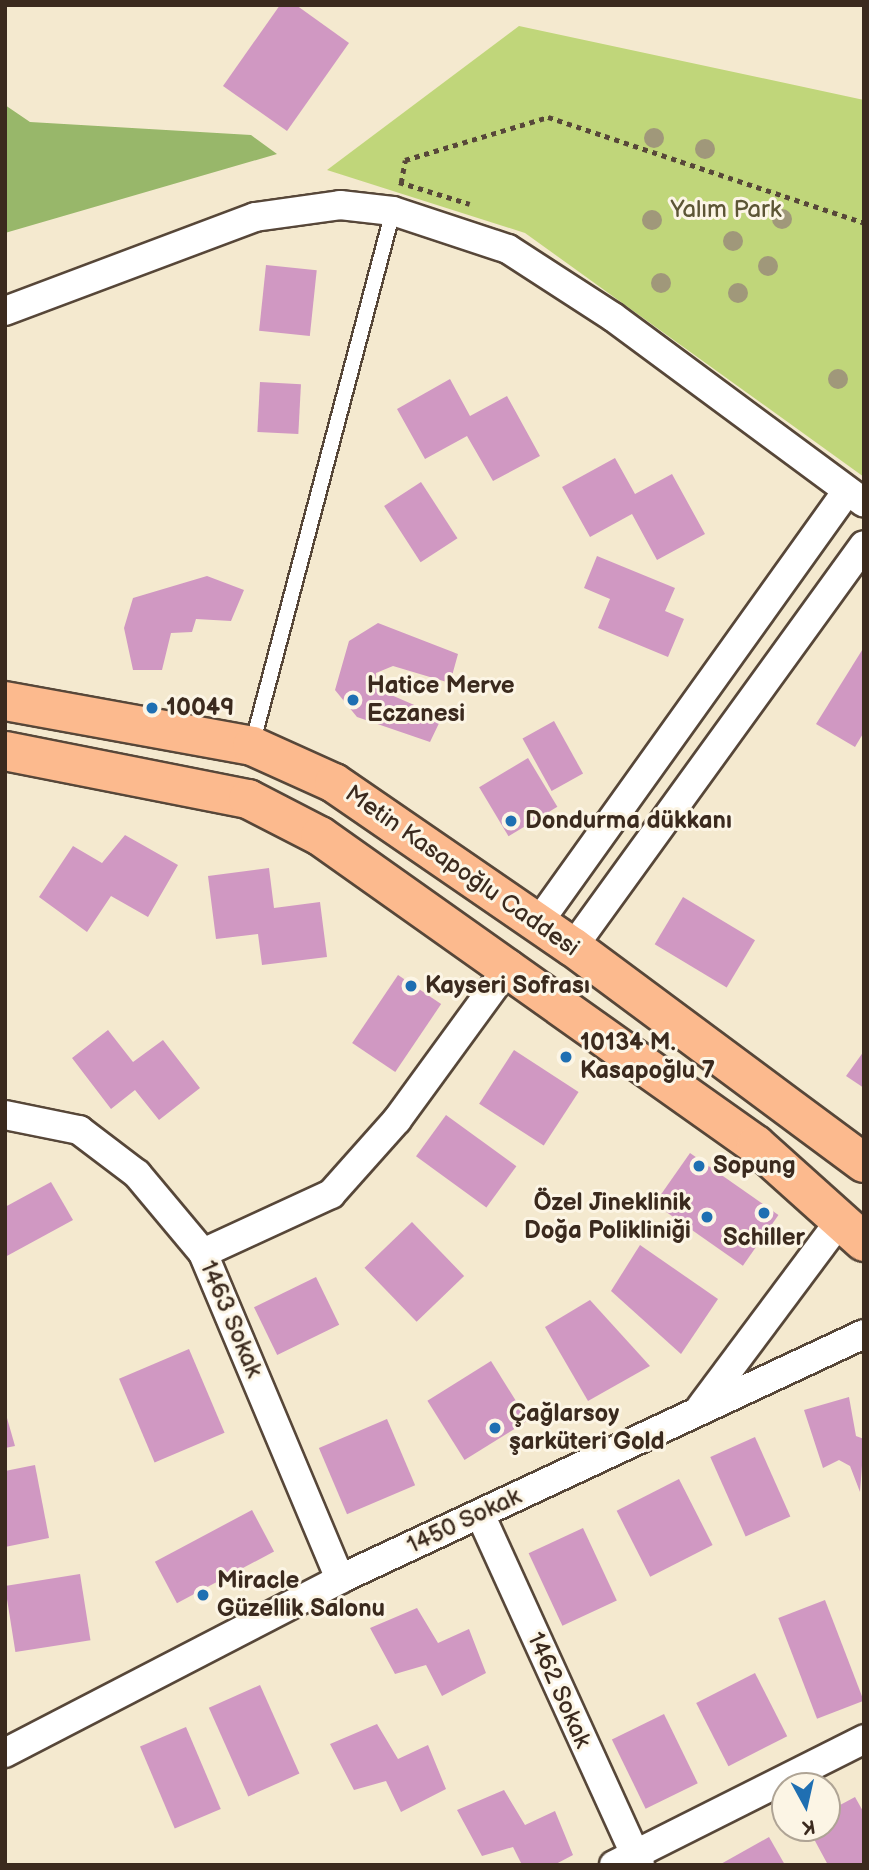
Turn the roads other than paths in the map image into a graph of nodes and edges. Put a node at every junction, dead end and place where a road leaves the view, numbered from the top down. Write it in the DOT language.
graph roads {
  1 [pos="393,211"];
  2 [pos="5,311"];
  3 [pos="855,497"];
  4 [pos="864,545"];
  5 [pos="5,701"];
  6 [pos="252,746"];
  7 [pos="5,751"];
  8 [pos="538,923"];
  9 [pos="573,947"];
  10 [pos="510,965"];
  11 [pos="5,1115"];
  12 [pos="864,1163"];
  13 [pos="853,1230"];
  14 [pos="203,1253"];
  15 [pos="864,1335"];
  16 [pos="701,1407"];
  17 [pos="480,1514"];
  18 [pos="340,1579"];
  19 [pos="864,1739"];
  20 [pos="5,1753"];
  21 [pos="629,1861"];
  1 -- 2 [label="street"];
  1 -- 3 [label="street"];
  1 -- 6 [label="lane"];
  3 -- 8 [label="street"];
  4 -- 9 [label="street"];
  5 -- 6 [label="main road, Metin Kasapoğlu Caddesi"];
  6 -- 8 [label="main road, Metin Kasapoğlu Caddesi"];
  7 -- 10 [label="main road, Metin Kasapoğlu Caddesi"];
  8 -- 9 [label="main road, Metin Kasapoğlu Caddesi"];
  9 -- 12 [label="main road, Metin Kasapoğlu Caddesi"];
  10 -- 13 [label="main road, Metin Kasapoğlu Caddesi"];
  10 -- 14 [label="street"];
  11 -- 14 [label="street, 1463 Sokak"];
  13 -- 16 [label="street, 1450 Sokak"];
  14 -- 18 [label="street, 1463 Sokak"];
  15 -- 16 [label="street, 1450 Sokak"];
  16 -- 17 [label="street, 1450 Sokak"];
  17 -- 18 [label="street, 1450 Sokak"];
  17 -- 21 [label="street, 1462 Sokak"];
  18 -- 20 [label="street, 1450 Sokak"];
  19 -- 21 [label="street"];
}
